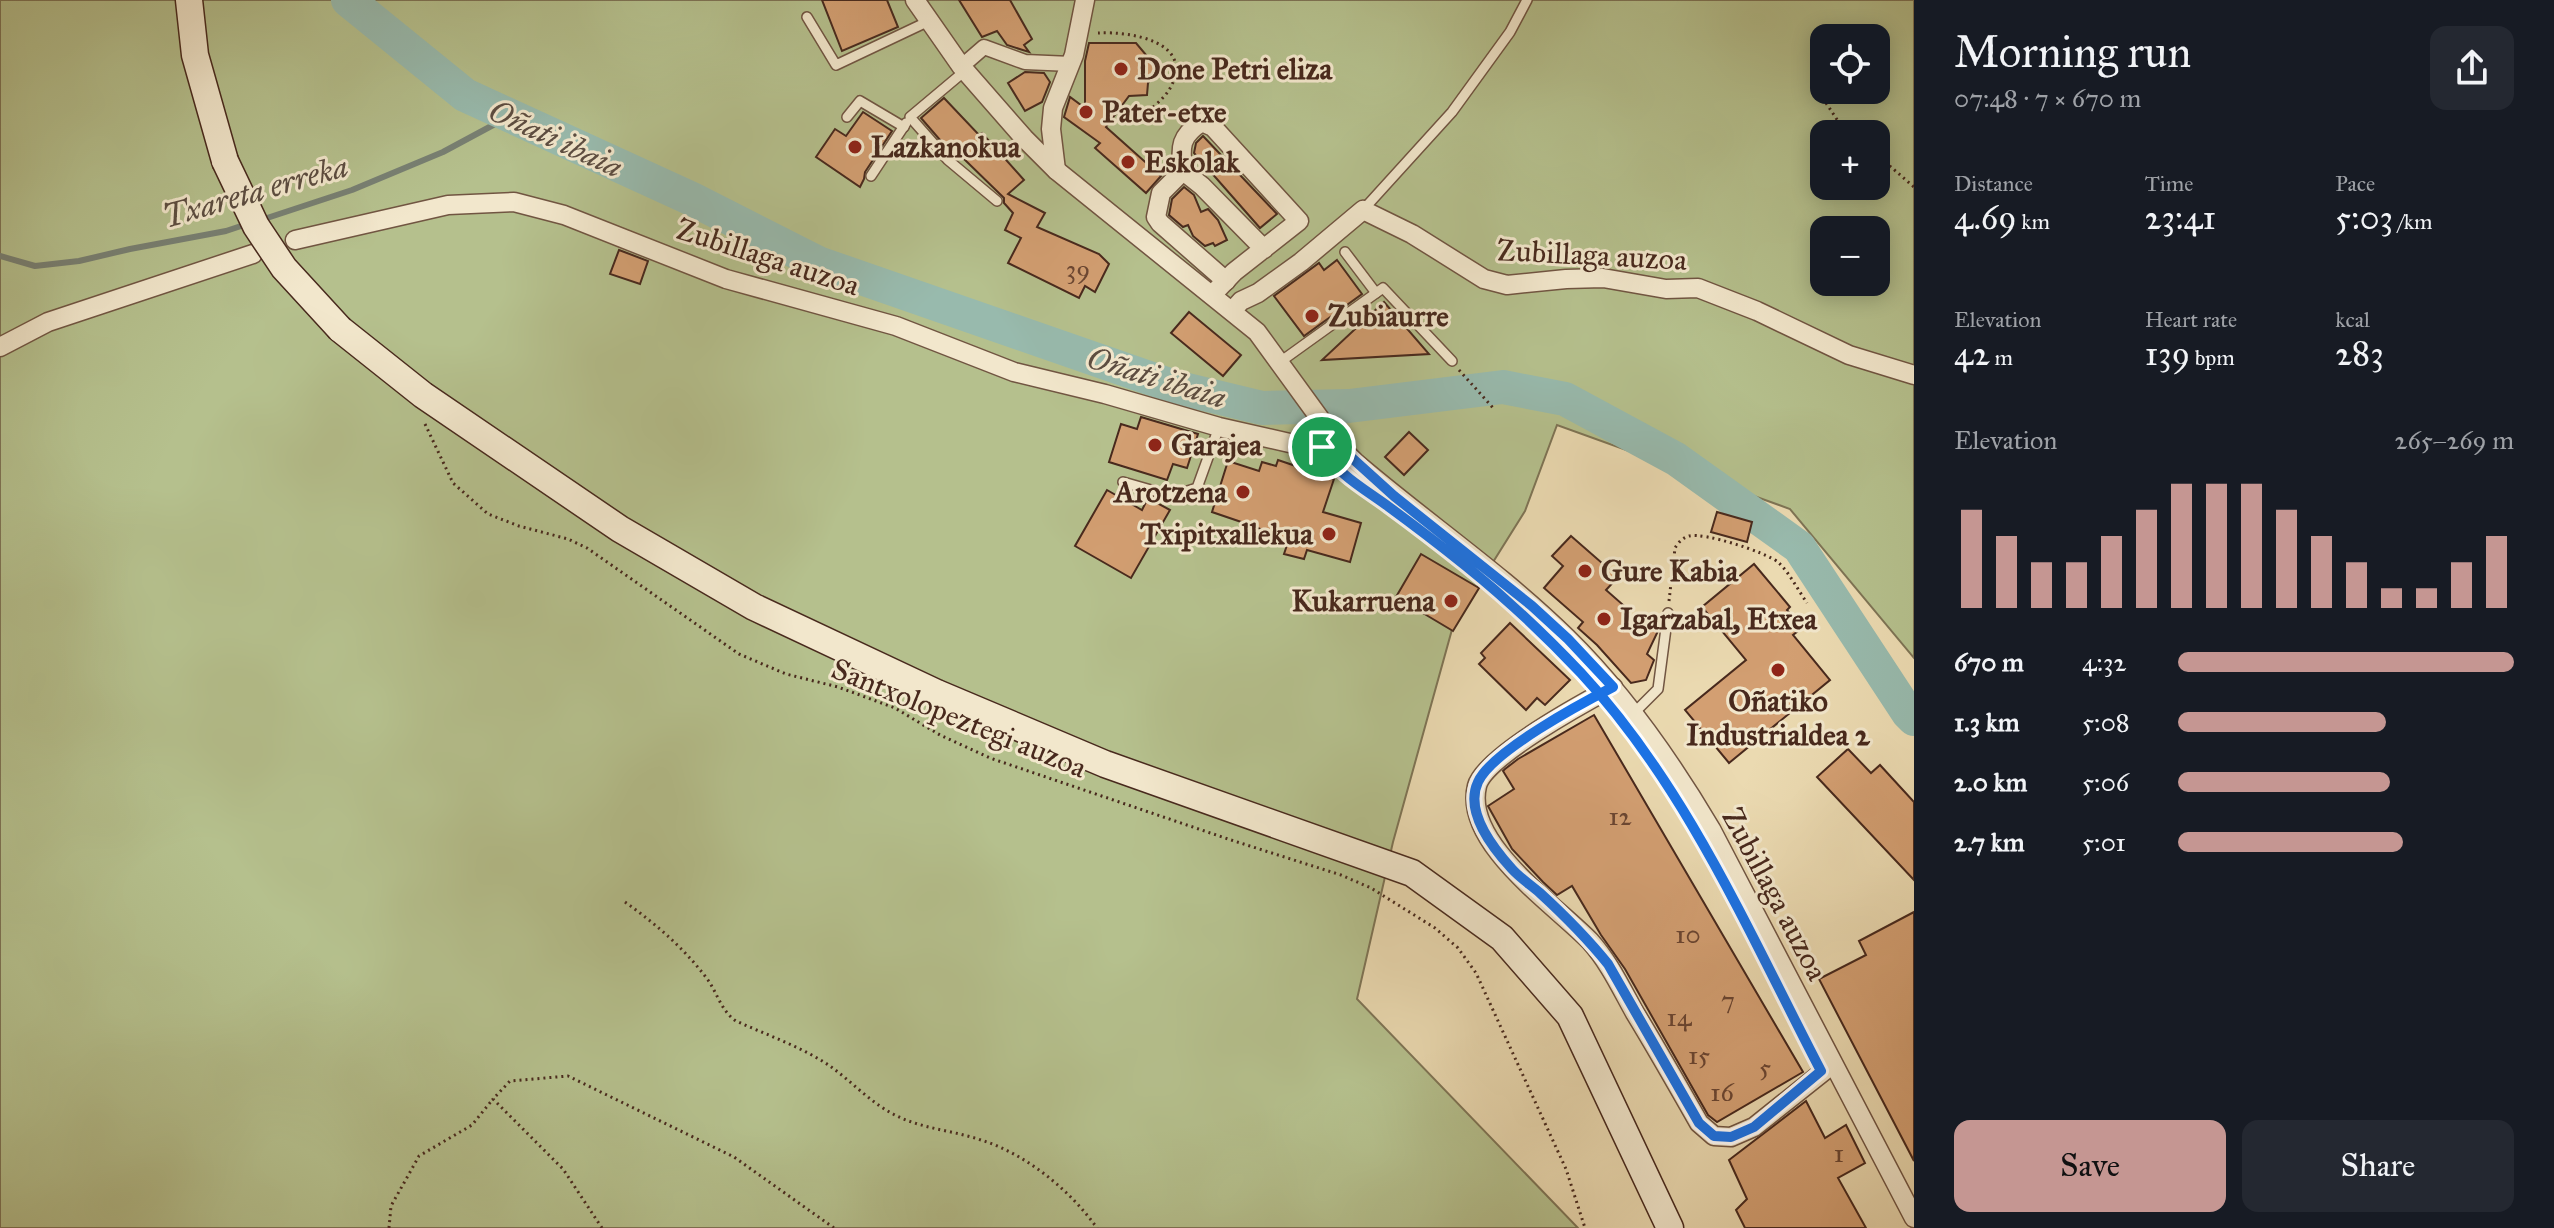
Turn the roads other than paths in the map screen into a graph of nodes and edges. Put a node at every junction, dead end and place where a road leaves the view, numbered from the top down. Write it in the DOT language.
graph roads {
  1 [pos="189,0"];
  2 [pos="915,0"];
  3 [pos="1085,0"];
  4 [pos="1527,0"];
  5 [pos="807,17"];
  6 [pos="929,21"];
  7 [pos="1071,64"];
  8 [pos="968,65"];
  9 [pos="847,117"];
  10 [pos="910,117"];
  11 [pos="904,127"];
  12 [pos="1056,170"];
  13 [pos="1183,171"];
  14 [pos="871,176"];
  15 [pos="997,201"];
  16 [pos="1363,210"];
  17 [pos="295,240"];
  18 [pos="1264,249"];
  19 [pos="1345,252"];
  20 [pos="253,254"];
  21 [pos="1226,281"];
  22 [pos="1376,293"];
  23 [pos="1212,295"];
  24 [pos="1232,311"];
  25 [pos="0,347"];
  26 [pos="1452,361"];
  27 [pos="1281,364"];
  28 [pos="1914,375"];
  29 [pos="1219,427"];
  30 [pos="1342,449"];
  31 [pos="1123,482"];
  32 [pos="1668,613"];
  33 [pos="1613,687"];
  34 [pos="1634,713"];
  35 [pos="1833,1064"];
  36 [pos="1914,1218"];
  37 [pos="1670,1228"];
  1 -- 37 [label="main road, bridge"];
  2 -- 6 [label="street, Zubillaga auzoa"];
  3 -- 7 [label="street"];
  4 -- 16 [label="lane"];
  5 -- 6 [label="lane"];
  6 -- 8 [label="street, Zubillaga auzoa"];
  7 -- 8 [label="street"];
  7 -- 12 [label="street"];
  8 -- 10 [label="lane"];
  8 -- 12 [label="street, Zubillaga auzoa"];
  9 -- 11 [label="lane"];
  10 -- 11 [label="lane"];
  10 -- 15 [label="lane"];
  11 -- 14 [label="lane"];
  12 -- 23 [label="street, Zubillaga auzoa"];
  13 -- 18 [label="street"];
  13 -- 18 [label="street"];
  13 -- 21 [label="street"];
  16 -- 24 [label="street"];
  16 -- 28 [label="street, Zubillaga auzoa"];
  17 -- 29 [label="street, Zubillaga auzoa"];
  18 -- 21 [label="street"];
  19 -- 22 [label="lane"];
  20 -- 25 [label="street"];
  21 -- 23 [label="street"];
  22 -- 26 [label="lane"];
  22 -- 27 [label="lane"];
  23 -- 24 [label="street, Zubillaga auzoa"];
  24 -- 27 [label="street, Zubillaga auzoa"];
  27 -- 30 [label="street, Zubillaga auzoa"];
  29 -- 30 [label="street, Zubillaga auzoa"];
  29 -- 31 [label="lane"];
  30 -- 33 [label="street, Zubillaga auzoa"];
  32 -- 34 [label="lane"];
  33 -- 34 [label="street, Zubillaga auzoa"];
  33 -- 35 [label="street"];
  34 -- 35 [label="street, Zubillaga auzoa"];
  35 -- 36 [label="street, Zubillaga auzoa"];
}
